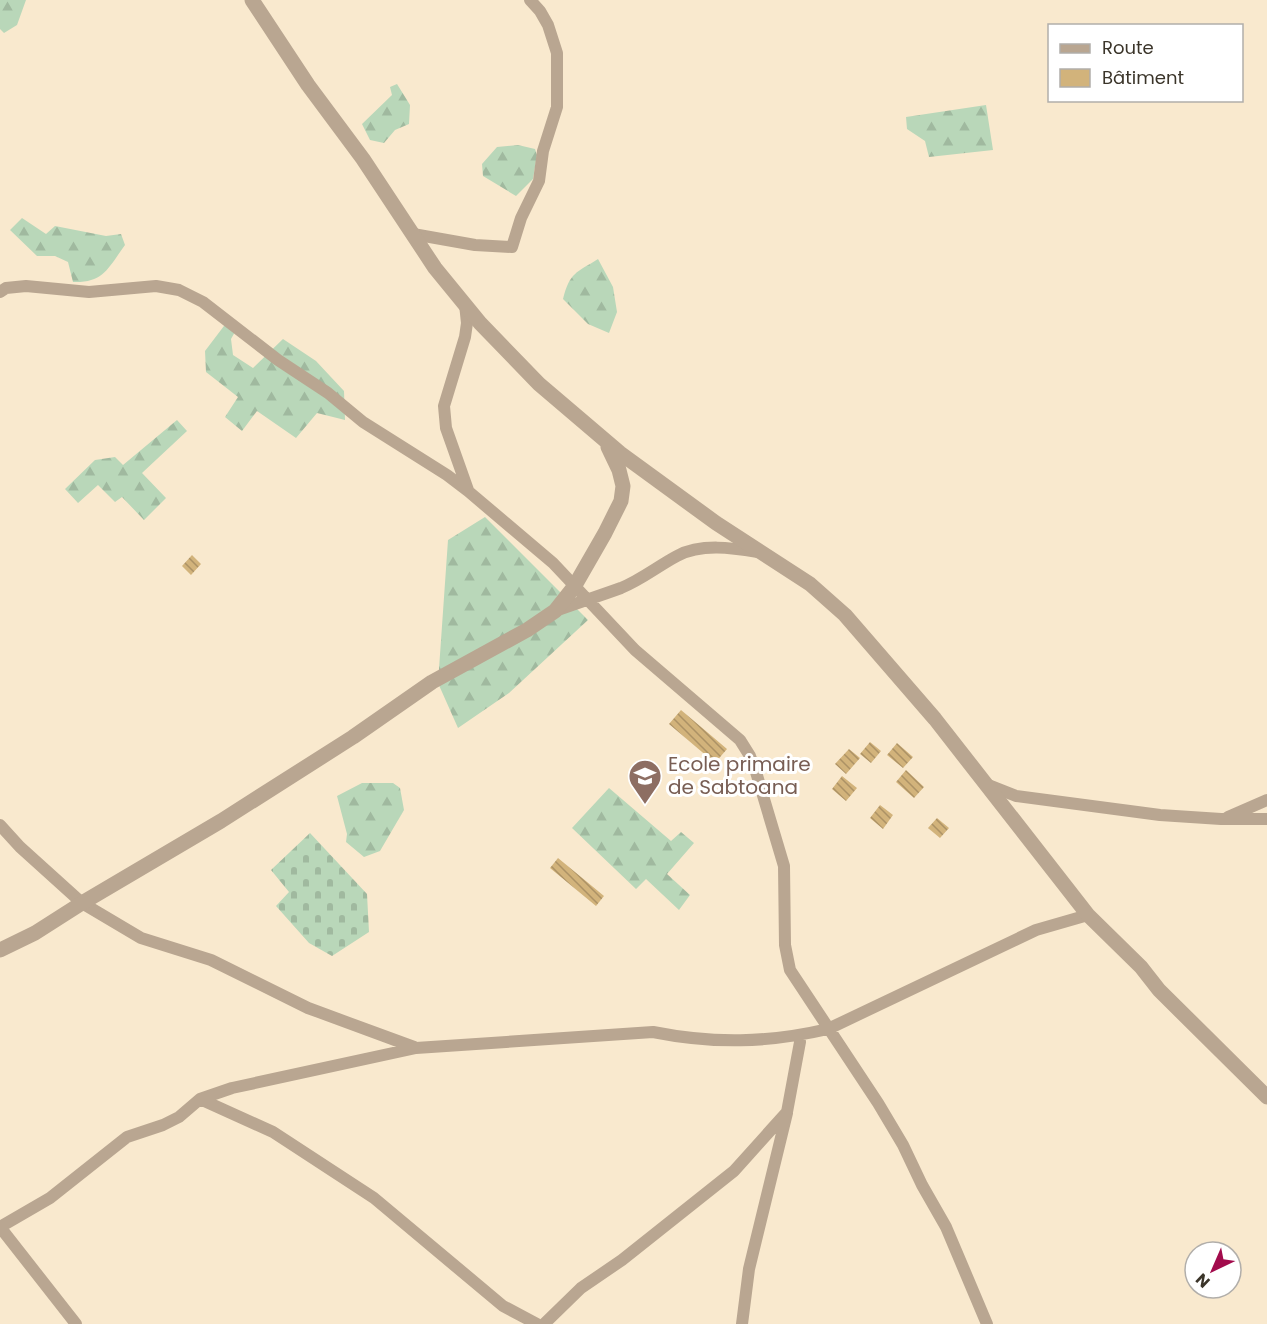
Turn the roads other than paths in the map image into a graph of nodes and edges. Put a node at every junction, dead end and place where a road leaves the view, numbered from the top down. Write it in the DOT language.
graph roads {
  1 [pos="252,0"];
  2 [pos="530,0"];
  3 [pos="413,234"];
  4 [pos="0,292"];
  5 [pos="465,304"];
  6 [pos="604,439"];
  7 [pos="468,491"];
  8 [pos="762,553"];
  9 [pos="574,586"];
  10 [pos="586,599"];
  11 [pos="555,611"];
  12 [pos="986,784"];
  13 [pos="1267,800"];
  14 [pos="1221,819"];
  15 [pos="1267,819"];
  16 [pos="0,825"];
  17 [pos="82,903"];
  18 [pos="1088,915"];
  19 [pos="0,950"];
  20 [pos="828,1029"];
  21 [pos="799,1036"];
  22 [pos="416,1048"];
  23 [pos="1267,1097"];
  24 [pos="200,1099"];
  25 [pos="787,1112"];
  26 [pos="76,1324"];
  27 [pos="537,1324"];
  28 [pos="544,1324"];
  29 [pos="742,1324"];
  30 [pos="987,1324"];
  1 -- 3 [label="street"];
  2 -- 3 [label="street"];
  3 -- 5 [label="street"];
  4 -- 7 [label="street"];
  5 -- 6 [label="street"];
  5 -- 7 [label="street"];
  6 -- 8 [label="street"];
  6 -- 9 [label="street"];
  7 -- 9 [label="street"];
  8 -- 10 [label="street"];
  8 -- 12 [label="street"];
  9 -- 10 [label="street"];
  9 -- 11 [label="street"];
  10 -- 11 [label="street"];
  10 -- 20 [label="street"];
  11 -- 17 [label="street"];
  12 -- 14 [label="street"];
  12 -- 18 [label="street"];
  13 -- 14 [label="street"];
  14 -- 15 [label="street"];
  16 -- 17 [label="street"];
  17 -- 19 [label="street"];
  17 -- 22 [label="street"];
  18 -- 20 [label="street"];
  18 -- 23 [label="street"];
  20 -- 21 [label="street"];
  20 -- 30 [label="street"];
  21 -- 22 [label="street"];
  21 -- 25 [label="street"];
  22 -- 24 [label="street"];
  24 -- 26 [label="street"];
  24 -- 27 [label="street"];
  25 -- 28 [label="street"];
  25 -- 29 [label="street"];
}
